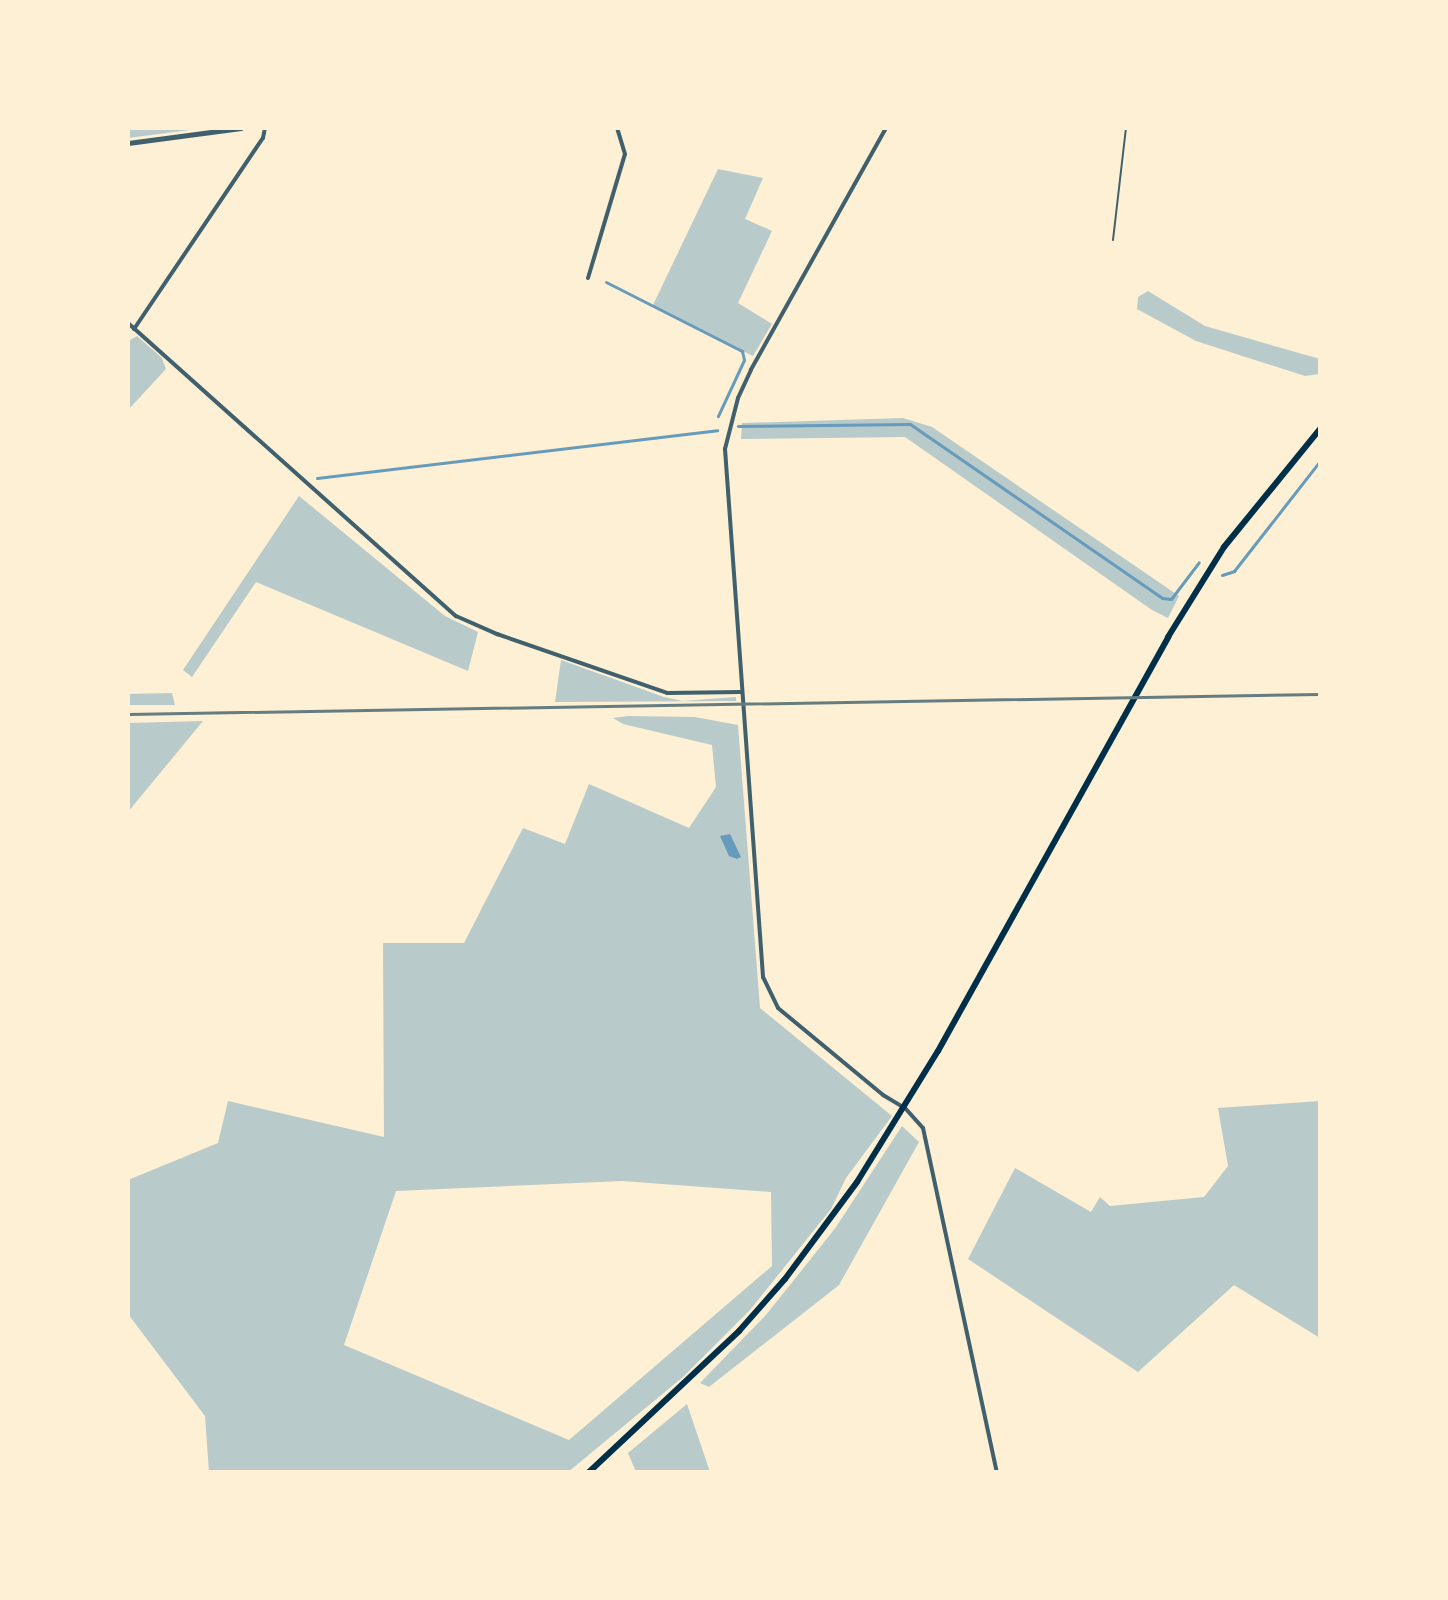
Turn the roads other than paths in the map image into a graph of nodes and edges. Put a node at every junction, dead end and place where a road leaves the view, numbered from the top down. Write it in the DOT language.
graph roads {
  1 [pos="241,128"];
  2 [pos="265,128"];
  3 [pos="617,128"];
  4 [pos="886,128"];
  5 [pos="1126,128"];
  6 [pos="128,143"];
  7 [pos="1113,240"];
  8 [pos="588,278"];
  9 [pos="128,323"];
  10 [pos="134,329"];
  11 [pos="128,337"];
  12 [pos="1320,429"];
  13 [pos="741,692"];
  14 [pos="905,1108"];
  15 [pos="589,1472"];
  16 [pos="997,1472"];
  1 -- 6 [label="street"];
  2 -- 10 [label="street"];
  3 -- 8 [label="street"];
  4 -- 13 [label="street"];
  5 -- 7 [label="lane"];
  9 -- 10 [label="street"];
  10 -- 11 [label="lane"];
  10 -- 13 [label="street"];
  12 -- 14 [label="main road"];
  13 -- 14 [label="street"];
  14 -- 15 [label="main road"];
  14 -- 16 [label="street"];
}
